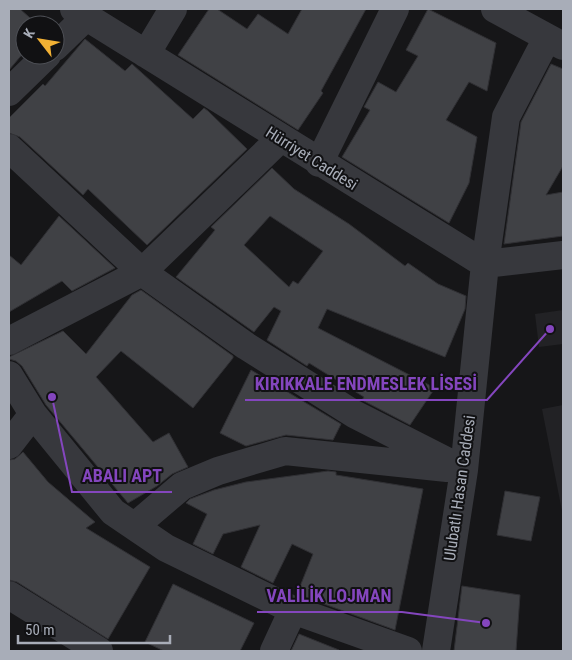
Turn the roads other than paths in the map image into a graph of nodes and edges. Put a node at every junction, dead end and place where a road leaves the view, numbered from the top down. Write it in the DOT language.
graph roads {
  1 [pos="173,9"];
  2 [pos="395,9"];
  3 [pos="494,9"];
  4 [pos="80,13"];
  5 [pos="65,33"];
  6 [pos="555,42"];
  7 [pos="146,54"];
  8 [pos="37,65"];
  9 [pos="9,92"];
  10 [pos="281,138"];
  11 [pos="9,148"];
  12 [pos="319,162"];
  13 [pos="563,255"];
  14 [pos="485,264"];
  15 [pos="142,272"];
  16 [pos="9,341"];
  17 [pos="9,374"];
  18 [pos="34,414"];
  19 [pos="9,445"];
  20 [pos="464,470"];
  21 [pos="135,526"];
  22 [pos="9,595"];
  23 [pos="293,610"];
  24 [pos="99,651"];
  25 [pos="274,651"];
  26 [pos="408,651"];
  27 [pos="436,651"];
  1 -- 7 [label="street"];
  2 -- 12 [label="street"];
  3 -- 6 [label="street"];
  4 -- 5 [label="street"];
  4 -- 7 [label="street, Hürriyet Caddesi"];
  6 -- 14 [label="street, Ulubatlı Hasan Caddesi"];
  7 -- 10 [label="street, Hürriyet Caddesi"];
  8 -- 9 [label="street"];
  10 -- 12 [label="street, Hürriyet Caddesi"];
  10 -- 15 [label="street"];
  11 -- 15 [label="street"];
  12 -- 14 [label="street, Hürriyet Caddesi"];
  13 -- 14 [label="street"];
  14 -- 20 [label="street, Ulubatlı Hasan Caddesi"];
  15 -- 16 [label="street"];
  15 -- 20 [label="street"];
  17 -- 18 [label="street"];
  18 -- 19 [label="street"];
  18 -- 21 [label="street"];
  20 -- 21 [label="street"];
  20 -- 27 [label="street, Ulubatlı Hasan Caddesi"];
  21 -- 23 [label="street"];
  22 -- 24 [label="street"];
  23 -- 25 [label="street"];
  23 -- 26 [label="street"];
}
